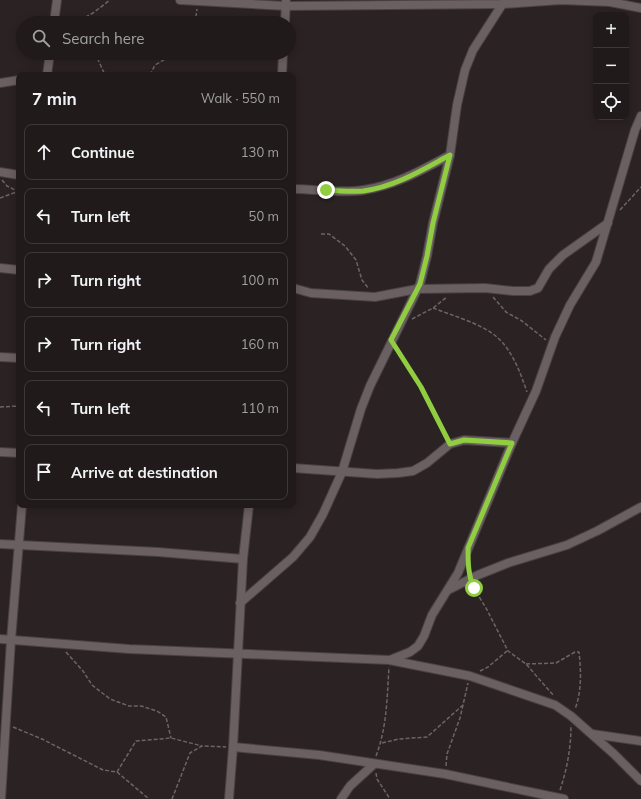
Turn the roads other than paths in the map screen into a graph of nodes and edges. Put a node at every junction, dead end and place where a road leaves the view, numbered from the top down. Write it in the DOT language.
graph roads {
  1 [pos="57,0"];
  2 [pos="180,0"];
  3 [pos="198,1"];
  4 [pos="504,2"];
  5 [pos="286,3"];
  6 [pos="641,8"];
  7 [pos="55,16"];
  8 [pos="285,16"];
  9 [pos="49,60"];
  10 [pos="282,60"];
  11 [pos="47,72"];
  12 [pos="280,72"];
  13 [pos="16,80"];
  14 [pos="0,83"];
  15 [pos="641,116"];
  16 [pos="450,155"];
  17 [pos="0,172"];
  18 [pos="16,175"];
  19 [pos="296,189"];
  20 [pos="608,223"];
  21 [pos="0,268"];
  22 [pos="16,270"];
  23 [pos="296,289"];
  24 [pos="417,289"];
  25 [pos="0,357"];
  26 [pos="16,358"];
  27 [pos="512,443"];
  28 [pos="0,452"];
  29 [pos="16,454"];
  30 [pos="296,468"];
  31 [pos="342,472"];
  32 [pos="641,507"];
  33 [pos="22,508"];
  34 [pos="249,508"];
  35 [pos="0,544"];
  36 [pos="18,546"];
  37 [pos="243,559"];
  38 [pos="446,591"];
  39 [pos="240,604"];
  40 [pos="0,639"];
  41 [pos="11,640"];
  42 [pos="238,653"];
  43 [pos="389,660"];
  44 [pos="591,734"];
  45 [pos="641,741"];
  46 [pos="234,747"];
  47 [pos="374,764"];
  48 [pos="641,781"];
  49 [pos="561,798"];
  50 [pos="1,799"];
  51 [pos="229,799"];
  52 [pos="341,799"];
  1 -- 7 [label="street"];
  2 -- 3 [label="street"];
  3 -- 5 [label="street"];
  4 -- 5 [label="street"];
  4 -- 6 [label="street"];
  4 -- 16 [label="street"];
  5 -- 8 [label="street"];
  9 -- 11 [label="street"];
  10 -- 12 [label="street"];
  13 -- 14 [label="street"];
  15 -- 20 [label="street"];
  16 -- 19 [label="street"];
  16 -- 24 [label="street"];
  17 -- 18 [label="street"];
  20 -- 24 [label="street"];
  20 -- 27 [label="street"];
  21 -- 22 [label="street"];
  23 -- 24 [label="street"];
  24 -- 31 [label="street"];
  25 -- 26 [label="street"];
  27 -- 31 [label="street"];
  27 -- 38 [label="street"];
  28 -- 29 [label="street"];
  30 -- 31 [label="street"];
  31 -- 39 [label="street"];
  32 -- 38 [label="street"];
  33 -- 36 [label="street"];
  34 -- 37 [label="street"];
  35 -- 36 [label="street"];
  36 -- 37 [label="street"];
  36 -- 41 [label="street"];
  37 -- 39 [label="street"];
  38 -- 43 [label="street"];
  39 -- 42 [label="street"];
  40 -- 41 [label="street"];
  41 -- 42 [label="street"];
  41 -- 50 [label="street"];
  42 -- 43 [label="street"];
  42 -- 46 [label="street"];
  43 -- 44 [label="street"];
  44 -- 45 [label="street"];
  44 -- 48 [label="street"];
  46 -- 47 [label="street"];
  46 -- 51 [label="street"];
  47 -- 49 [label="street"];
  47 -- 52 [label="street"];
}
